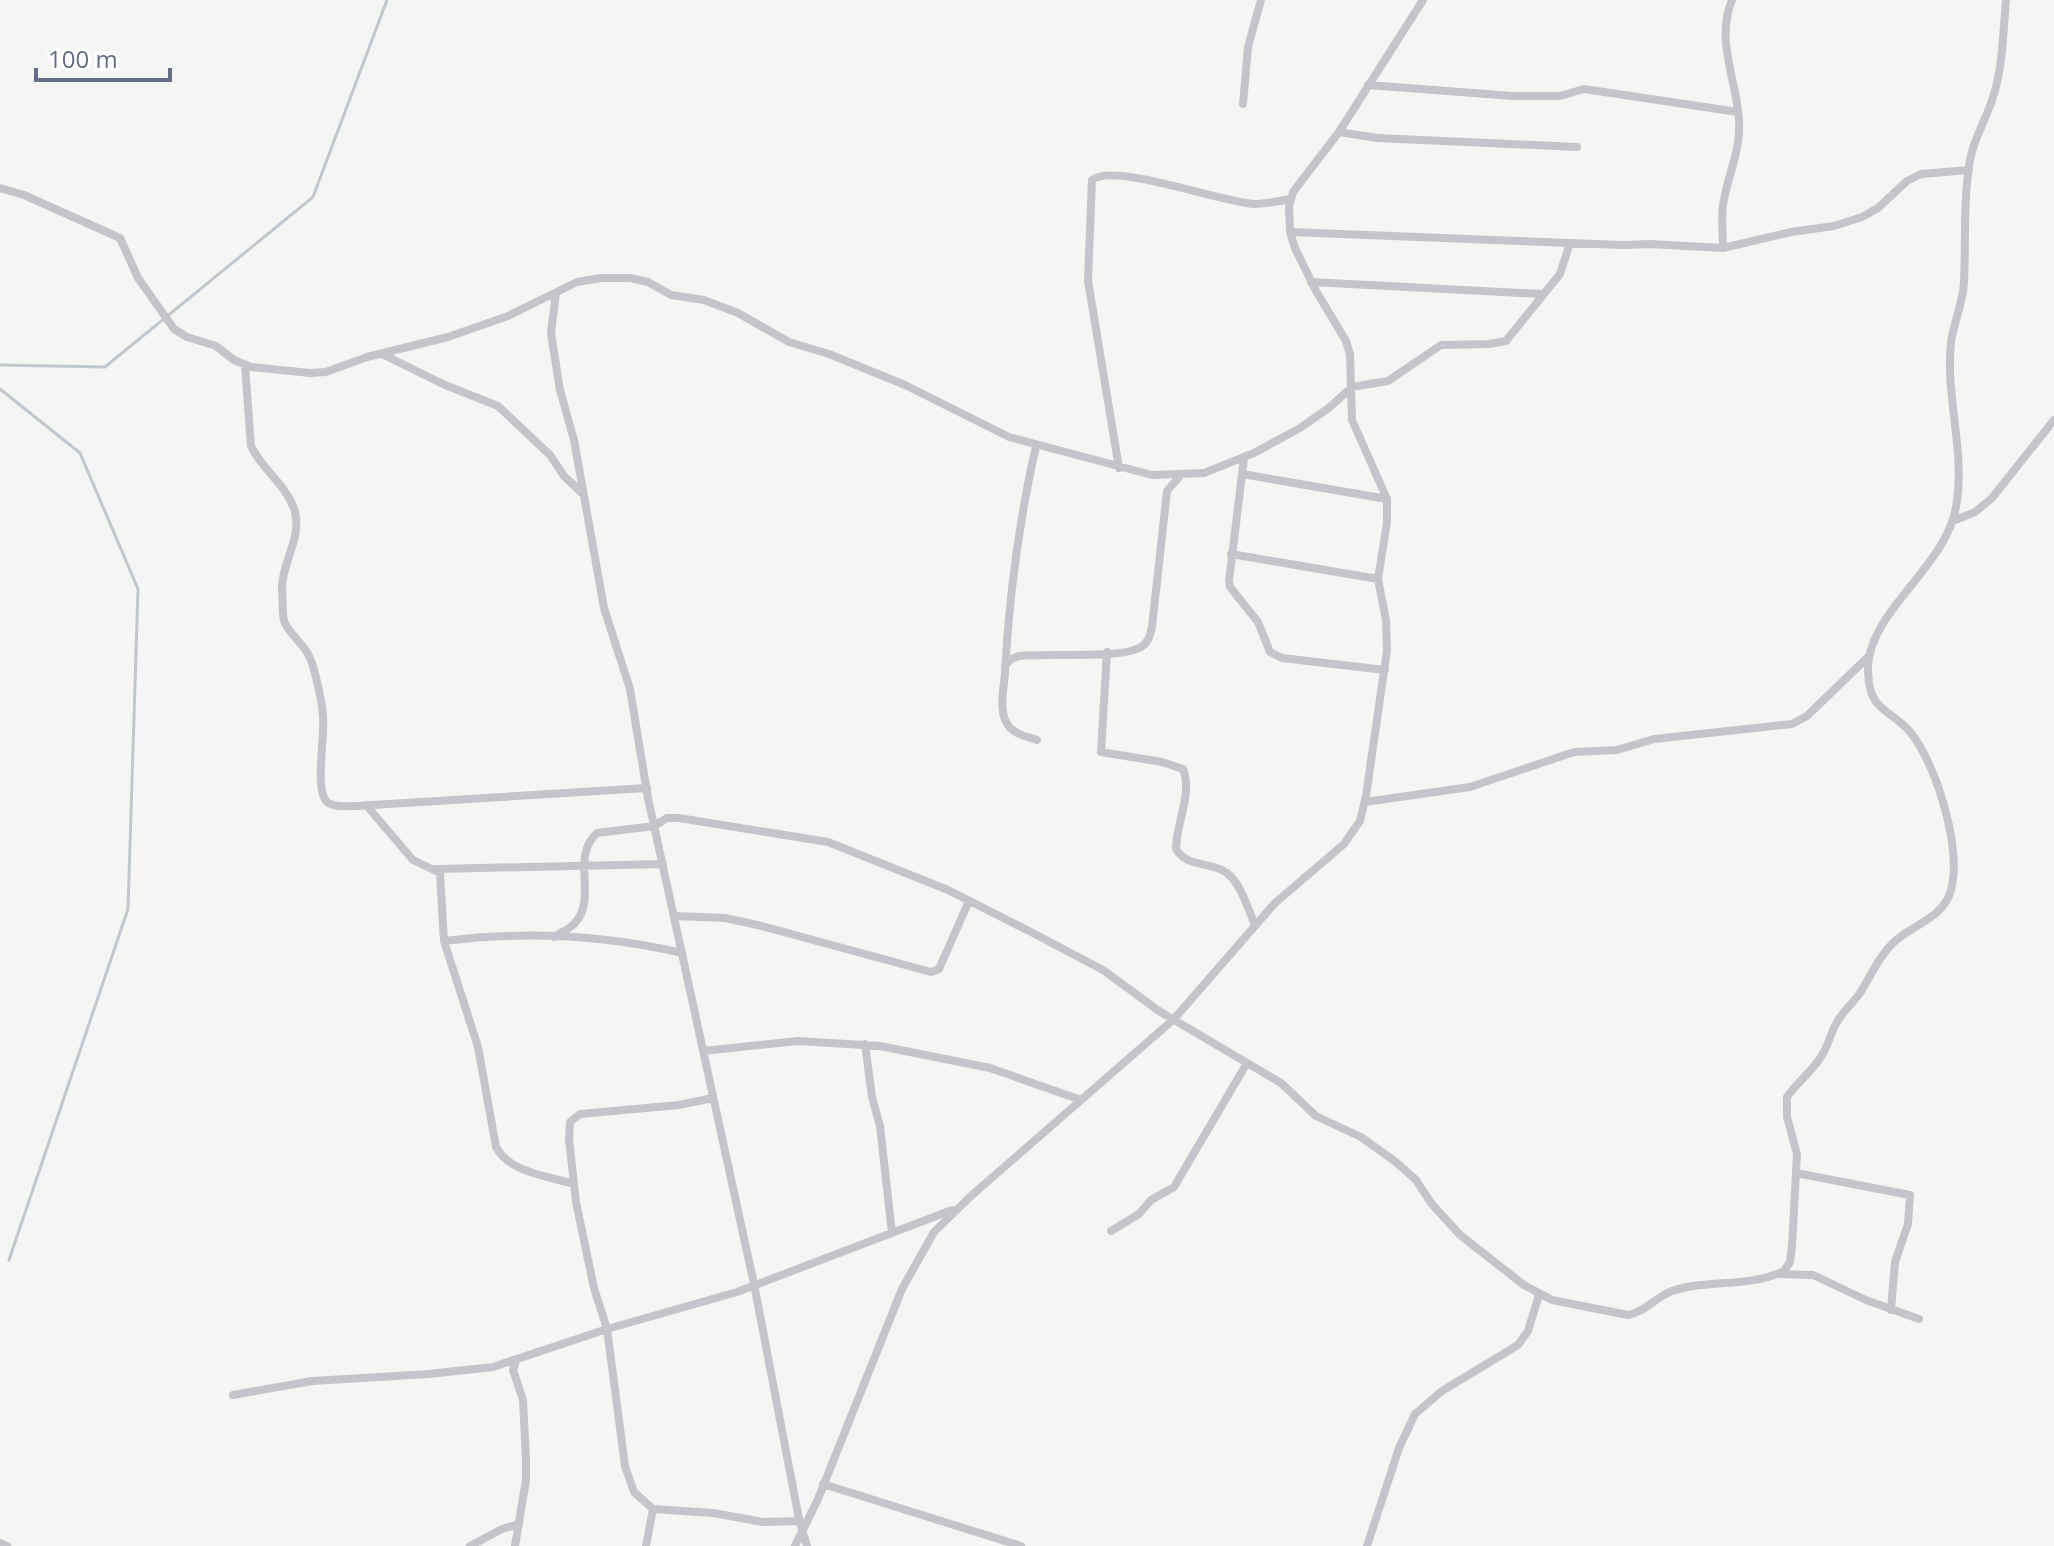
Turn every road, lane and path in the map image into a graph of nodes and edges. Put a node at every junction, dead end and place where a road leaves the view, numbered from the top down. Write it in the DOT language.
graph roads {
  1 [pos="1261,0"];
  2 [pos="1423,0"];
  3 [pos="1732,0"];
  4 [pos="2006,0"];
  5 [pos="1368,85"];
  6 [pos="1243,104"];
  7 [pos="1738,112"];
  8 [pos="1339,132"];
  9 [pos="1577,147"];
  10 [pos="1969,170"];
  11 [pos="0,188"];
  12 [pos="1291,199"];
  13 [pos="1290,232"];
  14 [pos="1570,243"];
  15 [pos="1723,248"];
  16 [pos="1311,282"];
  17 [pos="556,293"];
  18 [pos="1542,294"];
  19 [pos="382,354"];
  20 [pos="245,366"];
  21 [pos="1352,387"];
  22 [pos="2054,420"];
  23 [pos="1036,446"];
  24 [pos="1244,458"];
  25 [pos="1119,468"];
  26 [pos="1242,474"];
  27 [pos="1181,475"];
  28 [pos="583,494"];
  29 [pos="1387,499"];
  30 [pos="1953,521"];
  31 [pos="1231,554"];
  32 [pos="1378,579"];
  33 [pos="1107,652"];
  34 [pos="1869,657"];
  35 [pos="1005,666"];
  36 [pos="1385,670"];
  37 [pos="1037,740"];
  38 [pos="647,788"];
  39 [pos="1365,802"];
  40 [pos="366,805"];
  41 [pos="654,826"];
  42 [pos="663,864"];
  43 [pos="584,866"];
  44 [pos="435,869"];
  45 [pos="969,901"];
  46 [pos="674,916"];
  47 [pos="1255,925"];
  48 [pos="554,937"];
  49 [pos="444,941"];
  50 [pos="682,953"];
  51 [pos="1174,1019"];
  52 [pos="865,1044"];
  53 [pos="703,1051"];
  54 [pos="1247,1063"];
  55 [pos="713,1098"];
  56 [pos="1081,1100"];
  57 [pos="1796,1173"];
  58 [pos="574,1184"];
  59 [pos="960,1207"];
  60 [pos="1111,1231"];
  61 [pos="892,1233"];
  62 [pos="1779,1274"];
  63 [pos="754,1284"];
  64 [pos="1539,1295"];
  65 [pos="1891,1310"];
  66 [pos="1919,1319"];
  67 [pos="607,1329"];
  68 [pos="517,1359"];
  69 [pos="233,1395"];
  70 [pos="823,1484"];
  71 [pos="653,1509"];
  72 [pos="519,1524"];
  73 [pos="801,1525"];
  74 [pos="0,1543"];
  75 [pos="7,1546"];
  76 [pos="470,1546"];
  77 [pos="515,1546"];
  78 [pos="646,1546"];
  79 [pos="795,1546"];
  80 [pos="807,1546"];
  81 [pos="1021,1546"];
  82 [pos="1367,1546"];
  1 -- 6 [label="street"];
  2 -- 5 [label="street"];
  3 -- 7 [label="street"];
  4 -- 10 [label="street"];
  5 -- 7 [label="street"];
  5 -- 8 [label="street"];
  7 -- 15 [label="street"];
  8 -- 9 [label="street"];
  8 -- 12 [label="street"];
  10 -- 15 [label="street"];
  10 -- 30 [label="street"];
  11 -- 20 [label="street"];
  12 -- 13 [label="street"];
  12 -- 25 [label="street"];
  13 -- 14 [label="street"];
  13 -- 16 [label="street"];
  14 -- 15 [label="street"];
  14 -- 18 [label="street"];
  16 -- 18 [label="street"];
  16 -- 21 [label="street"];
  17 -- 19 [label="street"];
  17 -- 23 [label="street"];
  17 -- 28 [label="street"];
  18 -- 21 [label="street"];
  19 -- 20 [label="street"];
  19 -- 28 [label="street"];
  20 -- 40 [label="street"];
  21 -- 24 [label="street"];
  21 -- 29 [label="street"];
  22 -- 30 [label="street"];
  23 -- 25 [label="street"];
  23 -- 35 [label="street"];
  24 -- 26 [label="street"];
  24 -- 27 [label="street"];
  25 -- 27 [label="street"];
  26 -- 29 [label="street"];
  26 -- 31 [label="street"];
  27 -- 33 [label="street"];
  28 -- 38 [label="street"];
  29 -- 32 [label="street"];
  30 -- 34 [label="street"];
  31 -- 32 [label="street"];
  31 -- 36 [label="street"];
  32 -- 36 [label="street"];
  33 -- 35 [label="street"];
  33 -- 47 [label="street"];
  34 -- 39 [label="street"];
  34 -- 57 [label="street"];
  35 -- 37 [label="street"];
  36 -- 39 [label="street"];
  38 -- 40 [label="street"];
  38 -- 41 [label="street"];
  39 -- 47 [label="street"];
  40 -- 44 [label="street"];
  41 -- 42 [label="street"];
  41 -- 43 [label="street"];
  41 -- 45 [label="street"];
  42 -- 43 [label="street"];
  42 -- 46 [label="street"];
  43 -- 44 [label="street"];
  43 -- 48 [label="street"];
  44 -- 49 [label="street"];
  45 -- 46 [label="street"];
  45 -- 51 [label="street"];
  46 -- 50 [label="street"];
  47 -- 51 [label="street"];
  48 -- 49 [label="street"];
  48 -- 50 [label="street"];
  49 -- 58 [label="street"];
  50 -- 53 [label="street"];
  51 -- 54 [label="street"];
  51 -- 56 [label="street"];
  52 -- 53 [label="street"];
  52 -- 56 [label="street"];
  52 -- 61 [label="street"];
  53 -- 55 [label="street"];
  54 -- 60 [label="street"];
  54 -- 64 [label="street"];
  55 -- 58 [label="street"];
  55 -- 63 [label="street"];
  56 -- 59 [label="street"];
  57 -- 62 [label="street"];
  57 -- 65 [label="street"];
  58 -- 67 [label="street"];
  59 -- 61 [label="street"];
  59 -- 70 [label="street"];
  61 -- 63 [label="street"];
  62 -- 64 [label="street"];
  62 -- 65 [label="street"];
  63 -- 67 [label="street"];
  63 -- 73 [label="street"];
  64 -- 82 [label="street"];
  65 -- 66 [label="street"];
  67 -- 68 [label="street"];
  67 -- 71 [label="street"];
  68 -- 69 [label="street"];
  68 -- 72 [label="street"];
  70 -- 73 [label="street"];
  70 -- 81 [label="street"];
  71 -- 73 [label="street"];
  71 -- 78 [label="street"];
  72 -- 76 [label="street"];
  72 -- 77 [label="street"];
  73 -- 79 [label="street"];
  73 -- 80 [label="street"];
  74 -- 75 [label="street"];
}
